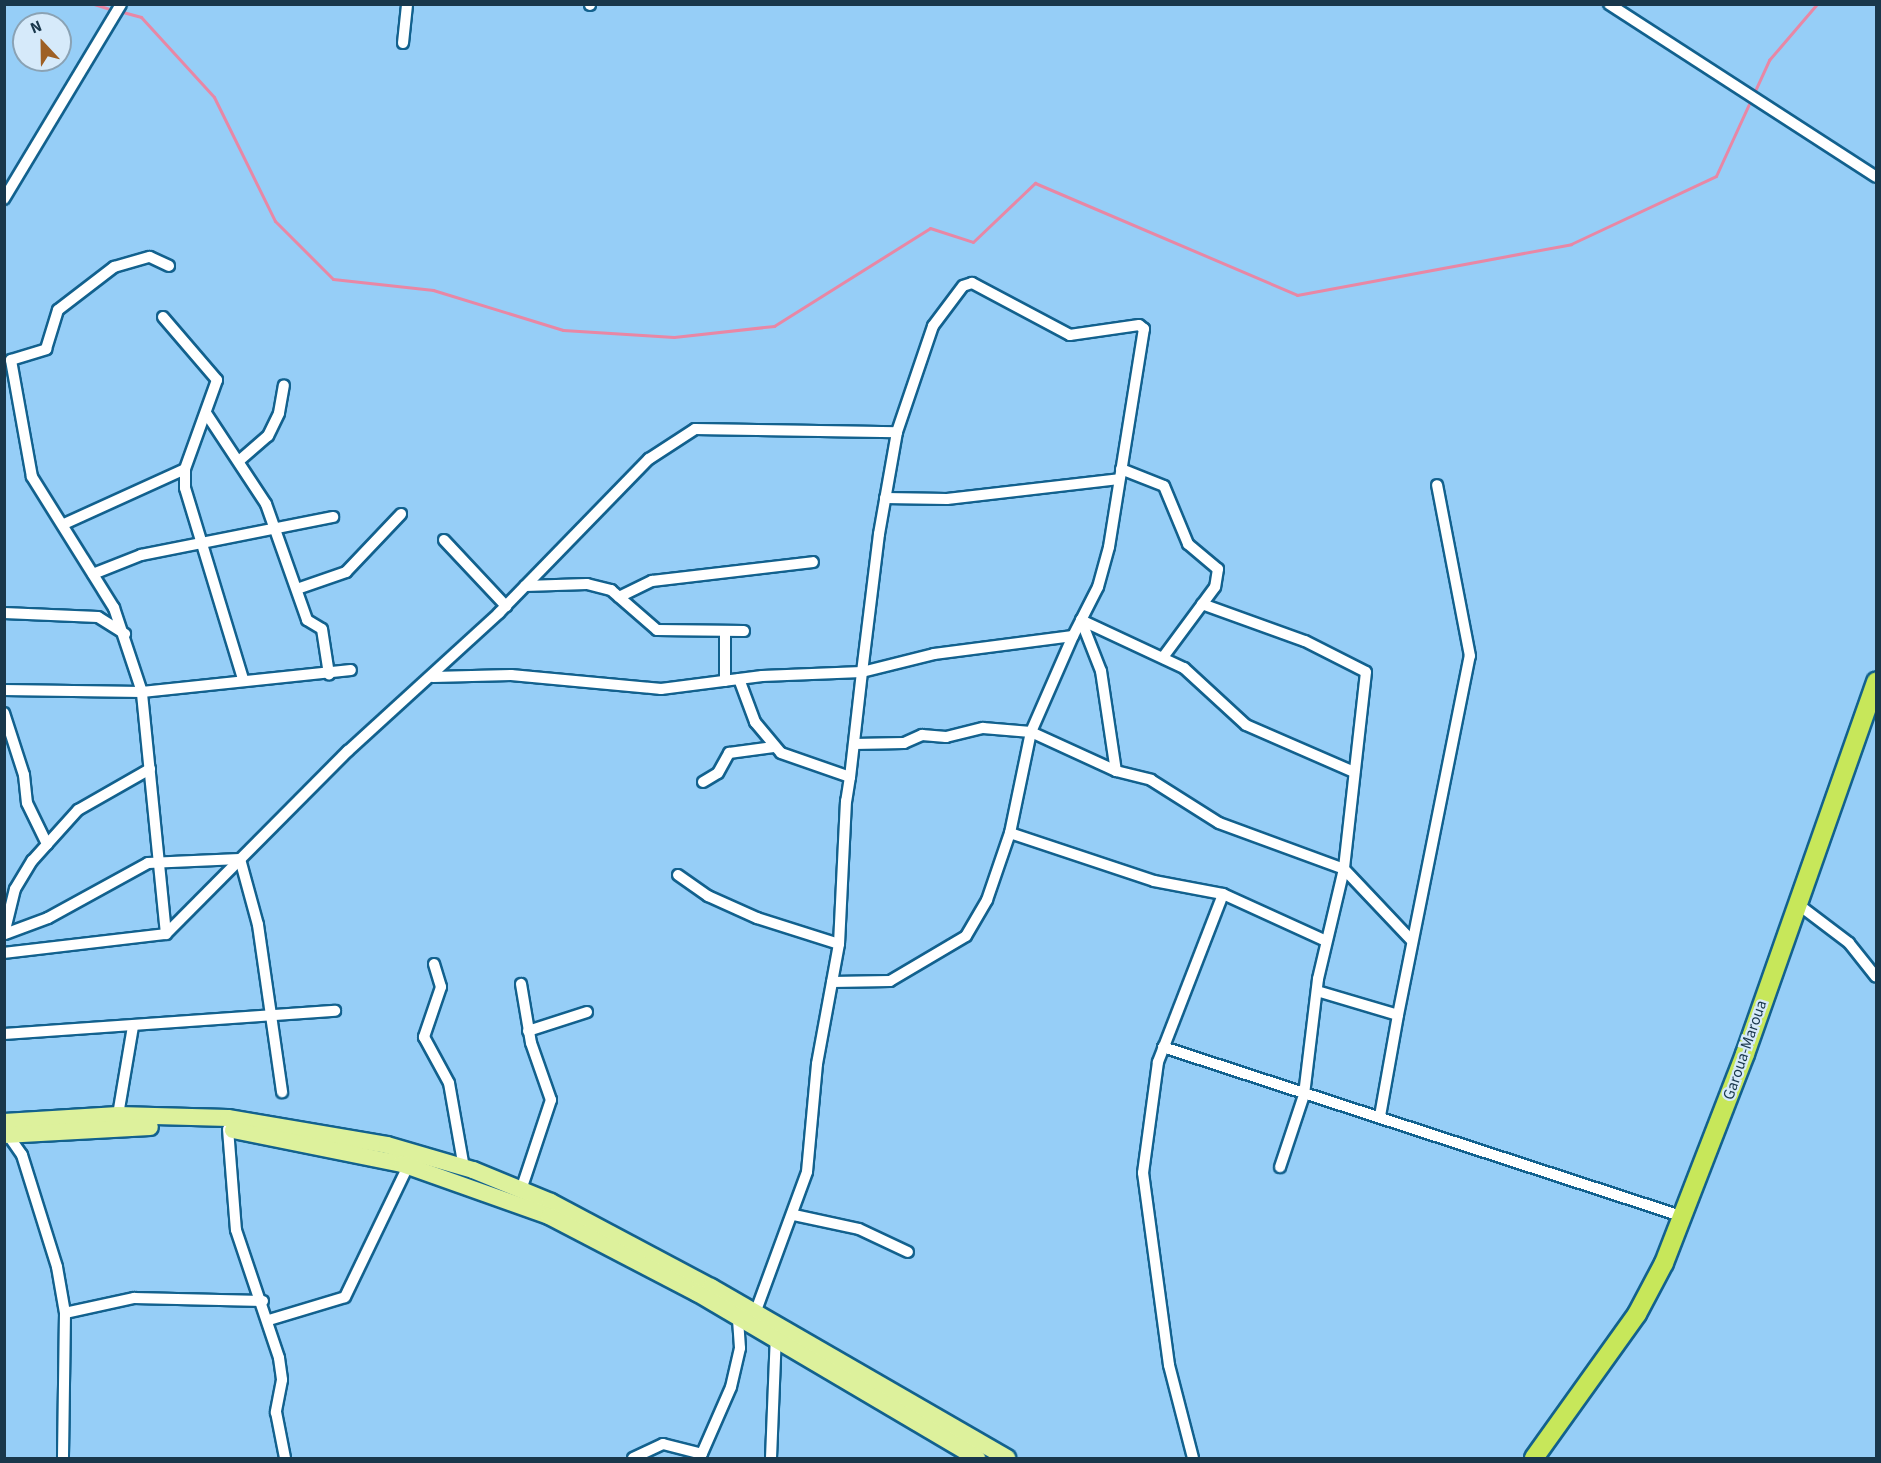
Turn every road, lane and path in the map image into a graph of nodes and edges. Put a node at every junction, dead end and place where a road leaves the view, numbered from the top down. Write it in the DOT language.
graph roads {
  1 [pos="122,4"];
  2 [pos="407,4"];
  3 [pos="1611,5"];
  4 [pos="403,43"];
  5 [pos="1876,177"];
  6 [pos="9,181"];
  7 [pos="4,199"];
  8 [pos="169,266"];
  9 [pos="163,318"];
  10 [pos="284,385"];
  11 [pos="206,413"];
  12 [pos="897,432"];
  13 [pos="240,460"];
  14 [pos="185,469"];
  15 [pos="1120,474"];
  16 [pos="1437,485"];
  17 [pos="885,498"];
  18 [pos="401,514"];
  19 [pos="333,517"];
  20 [pos="64,524"];
  21 [pos="277,528"];
  22 [pos="444,540"];
  23 [pos="203,543"];
  24 [pos="813,562"];
  25 [pos="93,574"];
  26 [pos="525,586"];
  27 [pos="297,590"];
  28 [pos="619,597"];
  29 [pos="1202,604"];
  30 [pos="506,606"];
  31 [pos="114,608"];
  32 [pos="4,613"];
  33 [pos="106,620"];
  34 [pos="1081,620"];
  35 [pos="744,631"];
  36 [pos="725,633"];
  37 [pos="125,634"];
  38 [pos="1073,636"];
  39 [pos="1164,656"];
  40 [pos="351,670"];
  41 [pos="862,672"];
  42 [pos="329,674"];
  43 [pos="433,677"];
  44 [pos="243,679"];
  45 [pos="739,679"];
  46 [pos="725,681"];
  47 [pos="1876,681"];
  48 [pos="4,690"];
  49 [pos="142,692"];
  50 [pos="4,713"];
  51 [pos="1031,732"];
  52 [pos="854,744"];
  53 [pos="774,747"];
  54 [pos="150,769"];
  55 [pos="1116,771"];
  56 [pos="1354,772"];
  57 [pos="849,777"];
  58 [pos="703,782"];
  59 [pos="1010,833"];
  60 [pos="47,844"];
  61 [pos="240,859"];
  62 [pos="159,860"];
  63 [pos="1344,869"];
  64 [pos="678,875"];
  65 [pos="1223,894"];
  66 [pos="1798,905"];
  67 [pos="5,934"];
  68 [pos="166,934"];
  69 [pos="1326,941"];
  70 [pos="1412,941"];
  71 [pos="839,944"];
  72 [pos="4,953"];
  73 [pos="434,964"];
  74 [pos="1876,977"];
  75 [pos="832,982"];
  76 [pos="522,984"];
  77 [pos="1317,991"];
  78 [pos="335,1011"];
  79 [pos="587,1012"];
  80 [pos="1398,1015"];
  81 [pos="274,1017"];
  82 [pos="133,1026"];
  83 [pos="528,1032"];
  84 [pos="4,1034"];
  85 [pos="1163,1047"];
  86 [pos="282,1092"];
  87 [pos="1304,1095"];
  88 [pos="118,1115"];
  89 [pos="1380,1116"];
  90 [pos="228,1129"];
  91 [pos="6,1131"];
  92 [pos="408,1166"];
  93 [pos="1280,1167"];
  94 [pos="464,1168"];
  95 [pos="521,1190"];
  96 [pos="794,1215"];
  97 [pos="1684,1217"];
  98 [pos="908,1252"];
  99 [pos="263,1301"];
  100 [pos="65,1313"];
  101 [pos="747,1316"];
  102 [pos="269,1320"];
  103 [pos="776,1334"];
  104 [pos="1577,1402"];
  105 [pos="701,1456"];
  106 [pos="63,1458"];
  107 [pos="285,1458"];
  108 [pos="633,1458"];
  109 [pos="771,1458"];
  110 [pos="978,1458"];
  111 [pos="1007,1458"];
  112 [pos="1193,1458"];
  113 [pos="1523,1458"];
  114 [pos="1534,1458"];
  1 -- 6 [label="street"];
  2 -- 4 [label="street"];
  3 -- 5 [label="street"];
  6 -- 7 [label="street"];
  8 -- 20 [label="street"];
  9 -- 11 [label="street"];
  10 -- 13 [label="street"];
  11 -- 13 [label="street"];
  11 -- 14 [label="street"];
  12 -- 15 [label="street"];
  12 -- 17 [label="street"];
  12 -- 26 [label="street"];
  13 -- 21 [label="street"];
  14 -- 20 [label="street"];
  14 -- 23 [label="street"];
  15 -- 17 [label="street"];
  15 -- 29 [label="street"];
  15 -- 34 [label="street"];
  16 -- 70 [label="street"];
  17 -- 41 [label="street"];
  18 -- 27 [label="street"];
  19 -- 21 [label="street"];
  20 -- 25 [label="street"];
  21 -- 23 [label="street"];
  21 -- 27 [label="street"];
  22 -- 30 [label="street"];
  23 -- 25 [label="street"];
  23 -- 44 [label="street"];
  24 -- 28 [label="street"];
  25 -- 31 [label="street"];
  26 -- 28 [label="street"];
  26 -- 30 [label="street"];
  27 -- 42 [label="street"];
  28 -- 36 [label="street"];
  29 -- 39 [label="street"];
  29 -- 56 [label="street"];
  30 -- 43 [label="street"];
  31 -- 33 [label="street"];
  31 -- 37 [label="street"];
  32 -- 33 [label="street"];
  33 -- 37 [label="street"];
  34 -- 38 [label="street"];
  34 -- 39 [label="street"];
  34 -- 55 [label="street"];
  35 -- 36 [label="street"];
  36 -- 46 [label="street"];
  37 -- 49 [label="street"];
  38 -- 41 [label="street"];
  38 -- 51 [label="street"];
  39 -- 56 [label="street"];
  40 -- 42 [label="street"];
  41 -- 45 [label="street"];
  41 -- 52 [label="street"];
  42 -- 44 [label="street"];
  43 -- 46 [label="street"];
  43 -- 61 [label="street"];
  44 -- 49 [label="street"];
  45 -- 46 [label="street"];
  45 -- 53 [label="street"];
  47 -- 66 [label="highway, Garoua-Maroua"];
  48 -- 49 [label="street"];
  49 -- 54 [label="street"];
  50 -- 60 [label="street"];
  51 -- 52 [label="street"];
  51 -- 55 [label="street"];
  51 -- 59 [label="street"];
  52 -- 57 [label="street"];
  53 -- 57 [label="street"];
  53 -- 58 [label="street"];
  54 -- 60 [label="street"];
  54 -- 62 [label="street"];
  55 -- 63 [label="street"];
  56 -- 63 [label="street"];
  57 -- 71 [label="street"];
  59 -- 65 [label="street"];
  59 -- 75 [label="street"];
  60 -- 67 [label="street"];
  61 -- 62 [label="street"];
  61 -- 68 [label="street"];
  61 -- 81 [label="street"];
  62 -- 67 [label="street"];
  62 -- 68 [label="street"];
  63 -- 69 [label="street"];
  63 -- 70 [label="street"];
  64 -- 71 [label="street"];
  65 -- 69 [label="street"];
  65 -- 85 [label="street"];
  66 -- 74 [label="street"];
  66 -- 97 [label="highway, Garoua-Maroua"];
  68 -- 72 [label="street"];
  69 -- 77 [label="street"];
  70 -- 80 [label="street"];
  71 -- 75 [label="street"];
  73 -- 94 [label="street"];
  75 -- 96 [label="street"];
  76 -- 83 [label="street"];
  77 -- 80 [label="street"];
  77 -- 87 [label="street"];
  78 -- 81 [label="street"];
  79 -- 83 [label="street"];
  80 -- 89 [label="street"];
  81 -- 82 [label="street"];
  81 -- 86 [label="street"];
  82 -- 84 [label="street"];
  82 -- 88 [label="street"];
  83 -- 95 [label="street"];
  85 -- 87 [label="street"];
  85 -- 112 [label="street"];
  87 -- 89 [label="street"];
  87 -- 93 [label="street"];
  88 -- 91 [label="main road"];
  88 -- 94 [label="main road"];
  89 -- 97 [label="street"];
  90 -- 91 [label="main road"];
  90 -- 92 [label="main road"];
  90 -- 99 [label="street"];
  91 -- 100 [label="street"];
  92 -- 101 [label="main road"];
  92 -- 102 [label="street"];
  94 -- 95 [label="main road"];
  95 -- 101 [label="main road"];
  96 -- 98 [label="street"];
  96 -- 101 [label="street"];
  97 -- 104 [label="highway, Garoua-Maroua"];
  99 -- 100 [label="street"];
  99 -- 102 [label="street"];
  100 -- 106 [label="street"];
  101 -- 103 [label="main road"];
  101 -- 105 [label="street"];
  102 -- 107 [label="street"];
  103 -- 109 [label="street"];
  103 -- 110 [label="main road"];
  103 -- 111 [label="main road"];
  104 -- 113 [label="highway, Garoua-Maroua"];
  104 -- 114 [label="highway, Garoua-Maroua"];
  105 -- 108 [label="street"];
}
